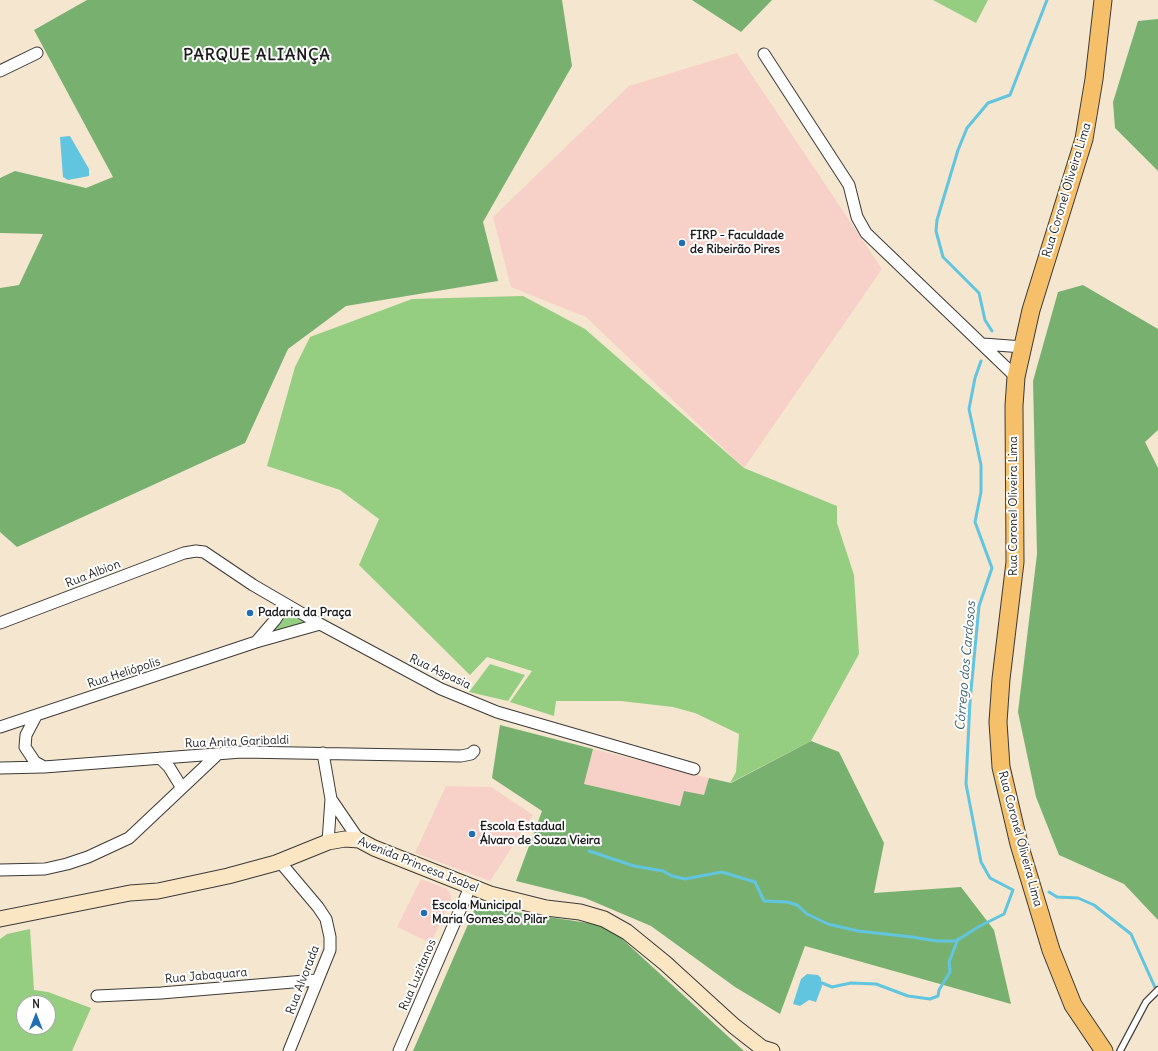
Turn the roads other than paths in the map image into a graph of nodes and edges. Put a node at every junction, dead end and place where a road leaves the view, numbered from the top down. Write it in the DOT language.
graph roads {
  1 [pos="1103,0"];
  2 [pos="37,53"];
  3 [pos="764,54"];
  4 [pos="0,71"];
  5 [pos="988,345"];
  6 [pos="1023,347"];
  7 [pos="1016,377"];
  8 [pos="196,551"];
  9 [pos="285,604"];
  10 [pos="0,623"];
  11 [pos="320,624"];
  12 [pos="256,642"];
  13 [pos="36,716"];
  14 [pos="0,727"];
  15 [pos="474,751"];
  16 [pos="323,753"];
  17 [pos="218,754"];
  18 [pos="160,758"];
  19 [pos="44,767"];
  20 [pos="0,768"];
  21 [pos="694,769"];
  22 [pos="182,788"];
  23 [pos="331,800"];
  24 [pos="359,840"];
  25 [pos="328,842"];
  26 [pos="280,862"];
  27 [pos="0,870"];
  28 [pos="470,886"];
  29 [pos="0,919"];
  30 [pos="317,980"];
  31 [pos="1158,990"];
  32 [pos="97,996"];
  33 [pos="289,1051"];
  34 [pos="399,1051"];
  35 [pos="772,1051"];
  36 [pos="1104,1051"];
  37 [pos="1120,1051"];
  1 -- 6 [label="main road, Rua Coronel Oliveira Lima"];
  2 -- 4 [label="street"];
  3 -- 5 [label="street"];
  5 -- 6 [label="street"];
  5 -- 7 [label="street"];
  6 -- 7 [label="main road, Rua Coronel Oliveira Lima"];
  7 -- 36 [label="main road, Rua Coronel Oliveira Lima"];
  8 -- 9 [label="street, Rua Aspasia"];
  8 -- 10 [label="street, Rua Albion"];
  9 -- 11 [label="street, Rua Aspasia"];
  9 -- 12 [label="street"];
  11 -- 12 [label="street, Rua Heliópolis"];
  11 -- 21 [label="street, Rua Aspasia"];
  12 -- 13 [label="street, Rua Heliópolis"];
  13 -- 14 [label="street, Rua Heliópolis"];
  13 -- 19 [label="street"];
  15 -- 16 [label="street, Rua Anita Garibaldi"];
  16 -- 17 [label="street, Rua Anita Garibaldi"];
  16 -- 23 [label="street"];
  17 -- 18 [label="street, Rua Anita Garibaldi"];
  17 -- 22 [label="street"];
  18 -- 19 [label="street, Rua Anita Garibaldi"];
  18 -- 22 [label="street"];
  19 -- 20 [label="street, Rua Anita Garibaldi"];
  22 -- 27 [label="street"];
  23 -- 24 [label="street"];
  23 -- 25 [label="street"];
  24 -- 25 [label="main road, Avenida Princesa Isabel"];
  24 -- 28 [label="main road, Avenida Princesa Isabel"];
  25 -- 26 [label="main road, Avenida Princesa Isabel"];
  26 -- 29 [label="main road, Avenida Princesa Isabel"];
  26 -- 30 [label="street, Rua Alvorada"];
  28 -- 34 [label="street, Rua Luzitanos"];
  28 -- 35 [label="main road, Avenida Princesa Isabel"];
  30 -- 32 [label="street, Rua Jabaquara"];
  30 -- 33 [label="street, Rua Alvorada"];
  31 -- 37 [label="lane"];
}
